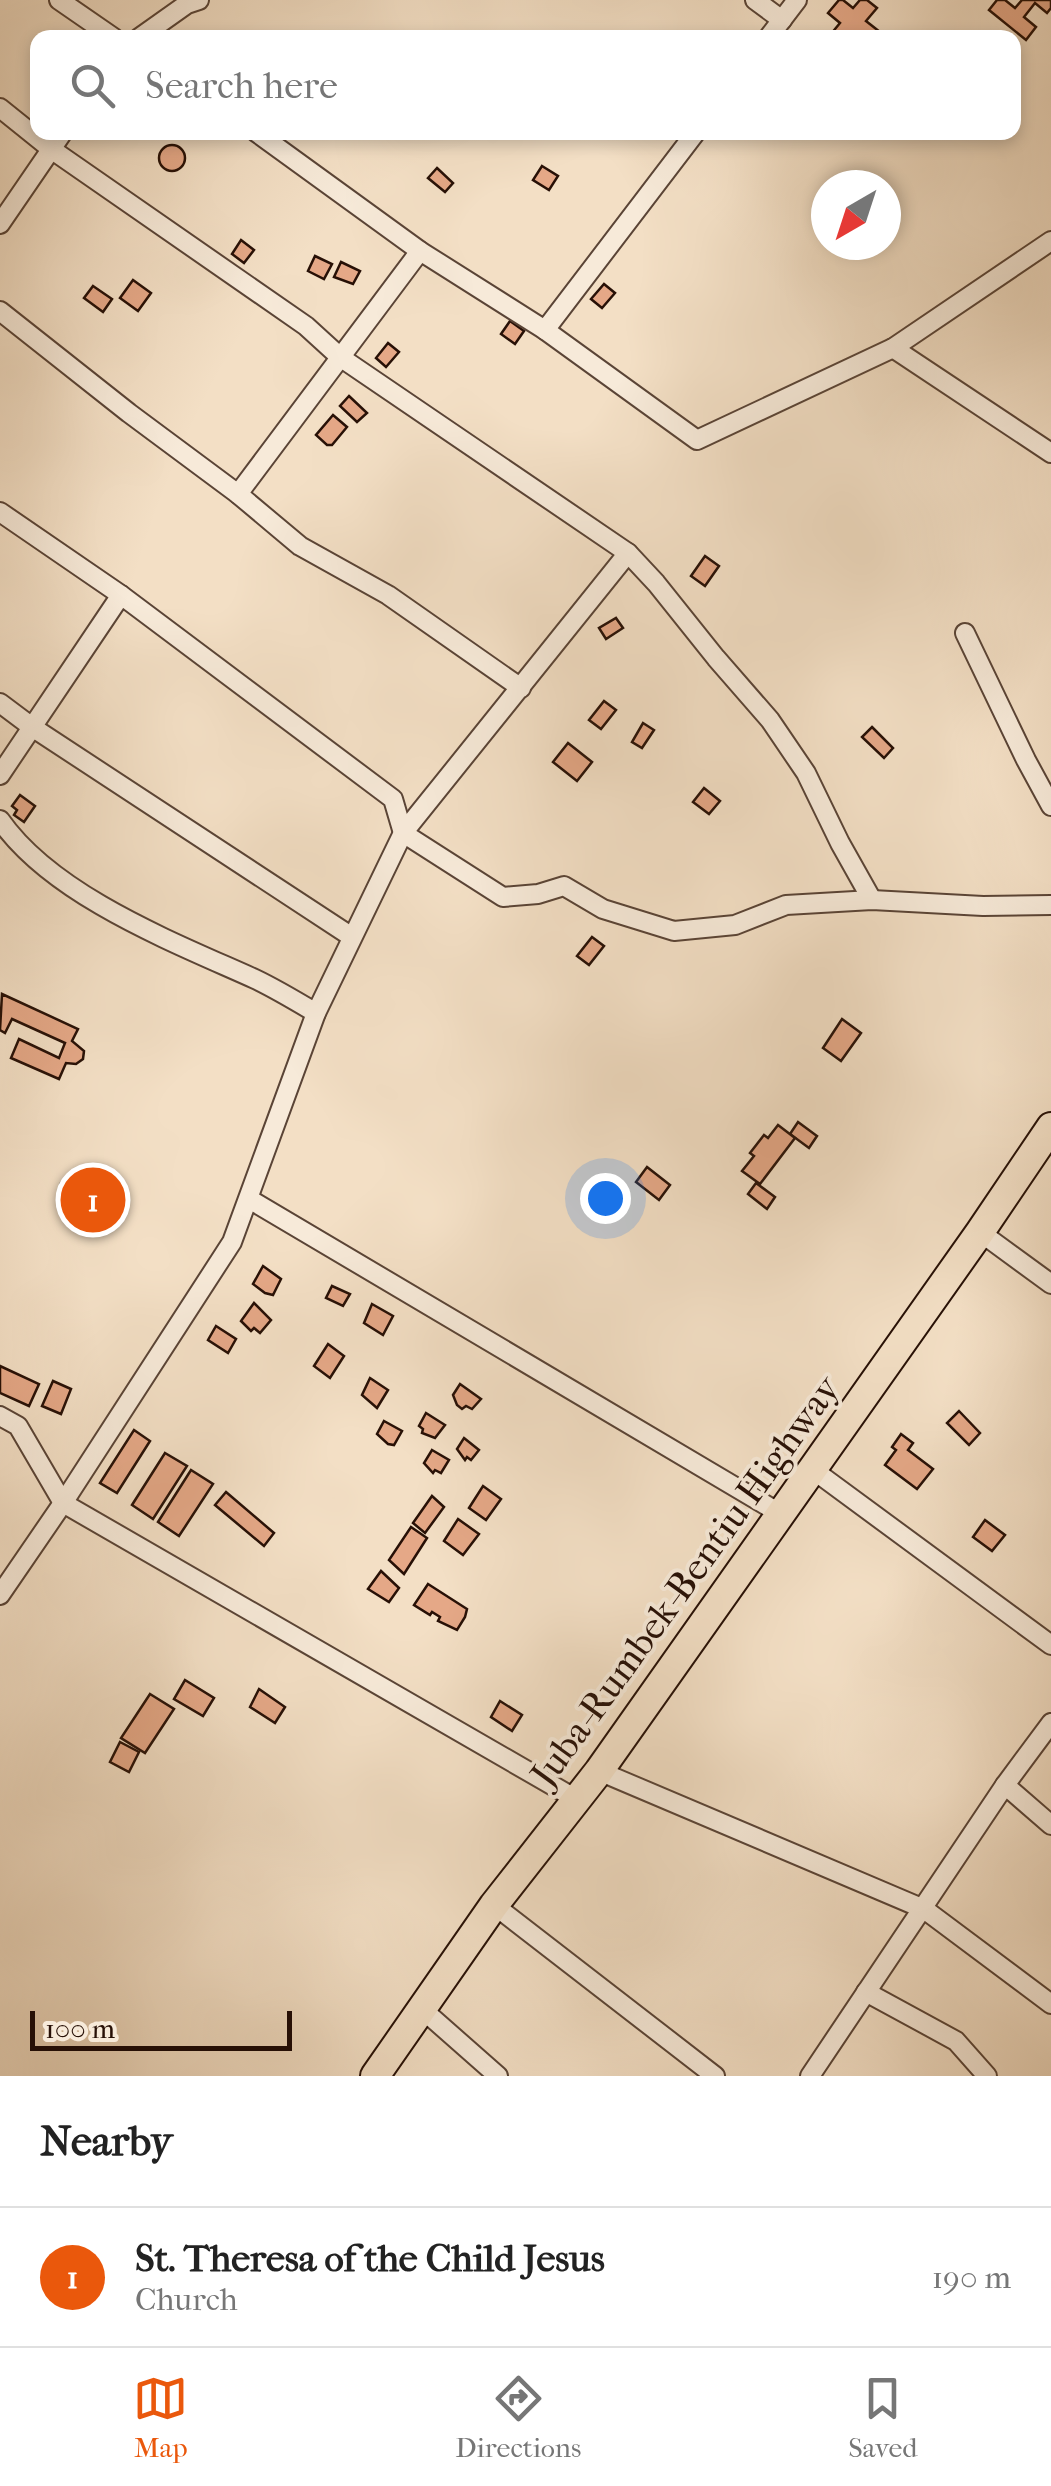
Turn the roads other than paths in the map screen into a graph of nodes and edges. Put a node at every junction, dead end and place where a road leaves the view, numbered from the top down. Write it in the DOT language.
graph roads {
  1 [pos="59,0"];
  2 [pos="199,0"];
  3 [pos="755,0"];
  4 [pos="797,0"];
  5 [pos="782,20"];
  6 [pos="102,30"];
  7 [pos="150,30"];
  8 [pos="774,30"];
  9 [pos="0,108"];
  10 [pos="30,132"];
  11 [pos="41,140"];
  12 [pos="57,140"];
  13 [pos="267,140"];
  14 [pos="690,140"];
  15 [pos="51,148"];
  16 [pos="0,224"];
  17 [pos="1051,241"];
  18 [pos="420,251"];
  19 [pos="0,311"];
  20 [pos="545,330"];
  21 [pos="894,348"];
  22 [pos="340,357"];
  23 [pos="1051,453"];
  24 [pos="238,494"];
  25 [pos="0,512"];
  26 [pos="628,553"];
  27 [pos="121,595"];
  28 [pos="965,633"];
  29 [pos="521,688"];
  30 [pos="0,703"];
  31 [pos="32,727"];
  32 [pos="0,775"];
  33 [pos="1051,806"];
  34 [pos="0,820"];
  35 [pos="402,833"];
  36 [pos="872,900"];
  37 [pos="1051,905"];
  38 [pos="352,937"];
  39 [pos="316,1013"];
  40 [pos="1051,1127"];
  41 [pos="249,1199"];
  42 [pos="980,1232"];
  43 [pos="1051,1284"];
  44 [pos="0,1416"];
  45 [pos="812,1469"];
  46 [pos="63,1503"];
  47 [pos="781,1514"];
  48 [pos="0,1595"];
  49 [pos="1051,1645"];
  50 [pos="1051,1723"];
  51 [pos="599,1772"];
  52 [pos="1005,1785"];
  53 [pos="576,1799"];
  54 [pos="1051,1825"];
  55 [pos="494,1906"];
  56 [pos="924,1909"];
  57 [pos="866,1992"];
  58 [pos="1051,2004"];
  59 [pos="422,2009"];
  60 [pos="375,2076"];
  61 [pos="498,2076"];
  62 [pos="715,2076"];
  63 [pos="810,2076"];
  64 [pos="988,2076"];
  1 -- 6 [label="street"];
  2 -- 7 [label="street"];
  3 -- 5 [label="street"];
  4 -- 5 [label="street"];
  5 -- 8 [label="street"];
  9 -- 10 [label="street"];
  11 -- 15 [label="street"];
  12 -- 15 [label="street"];
  13 -- 18 [label="street"];
  14 -- 20 [label="street"];
  15 -- 16 [label="street"];
  15 -- 22 [label="street"];
  17 -- 21 [label="street"];
  18 -- 20 [label="street"];
  18 -- 22 [label="street"];
  19 -- 24 [label="street"];
  20 -- 21 [label="street"];
  21 -- 23 [label="street"];
  22 -- 24 [label="street"];
  22 -- 26 [label="street"];
  24 -- 29 [label="street"];
  25 -- 27 [label="street"];
  26 -- 29 [label="street"];
  26 -- 36 [label="street"];
  27 -- 31 [label="street"];
  27 -- 35 [label="street"];
  28 -- 33 [label="street"];
  29 -- 35 [label="street"];
  30 -- 31 [label="street"];
  31 -- 32 [label="street"];
  31 -- 38 [label="street"];
  34 -- 39 [label="street"];
  35 -- 36 [label="street"];
  35 -- 38 [label="street"];
  36 -- 37 [label="street"];
  38 -- 39 [label="street"];
  39 -- 41 [label="street"];
  40 -- 42 [label="main road, Juba-Rumbek-Bentiu Highway"];
  41 -- 46 [label="street"];
  41 -- 47 [label="street"];
  42 -- 43 [label="street"];
  42 -- 45 [label="main road, Juba-Rumbek-Bentiu Highway"];
  44 -- 46 [label="street"];
  45 -- 47 [label="main road, Juba-Rumbek-Bentiu Highway"];
  45 -- 49 [label="street"];
  46 -- 48 [label="street"];
  46 -- 53 [label="street"];
  47 -- 51 [label="main road, Juba-Rumbek-Bentiu Highway"];
  50 -- 52 [label="street"];
  51 -- 53 [label="main road, Juba-Rumbek-Bentiu Highway"];
  51 -- 56 [label="street"];
  52 -- 54 [label="street"];
  52 -- 56 [label="street"];
  53 -- 55 [label="main road, Juba-Rumbek-Bentiu Highway"];
  55 -- 59 [label="main road, Juba-Rumbek-Bentiu Highway"];
  55 -- 62 [label="street"];
  56 -- 57 [label="street"];
  56 -- 58 [label="street"];
  57 -- 63 [label="street"];
  57 -- 64 [label="street"];
  59 -- 60 [label="main road, Juba-Rumbek-Bentiu Highway"];
  59 -- 61 [label="street"];
}
